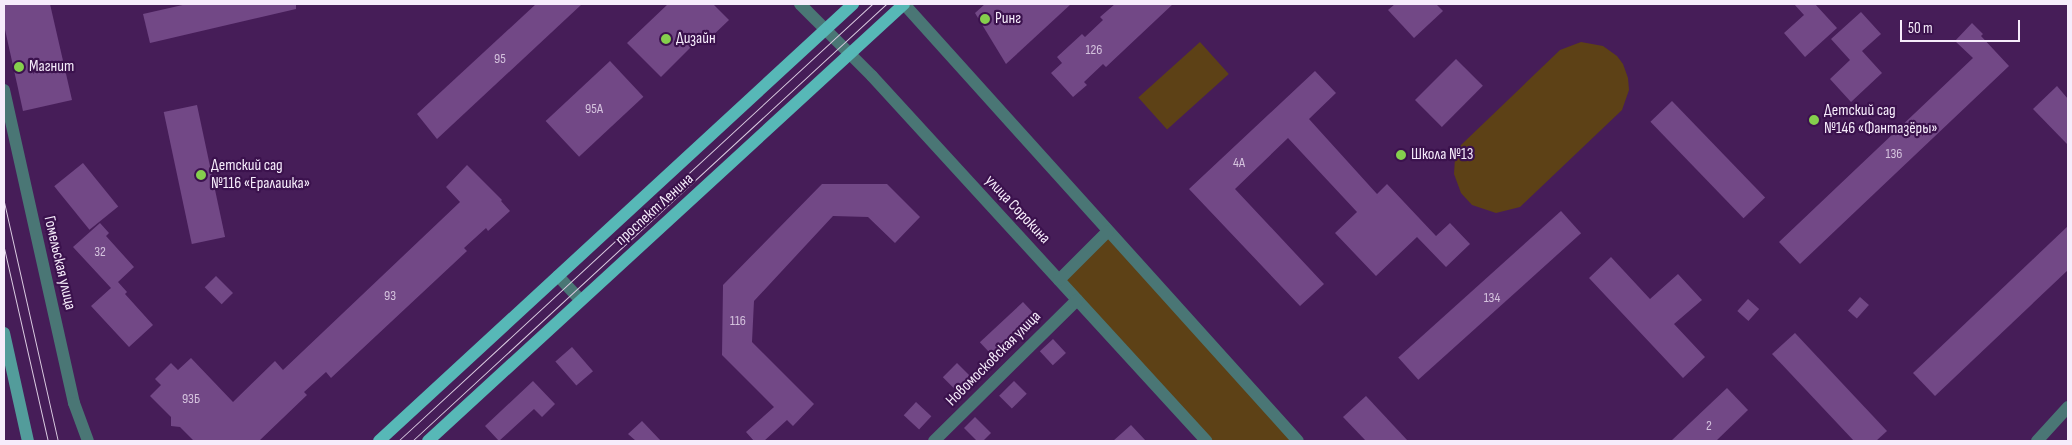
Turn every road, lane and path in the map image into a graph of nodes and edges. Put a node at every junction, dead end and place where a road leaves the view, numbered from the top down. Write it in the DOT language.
graph roads {
  1 [pos="800,4"];
  2 [pos="853,4"];
  3 [pos="904,4"];
  4 [pos="825,29"];
  5 [pos="850,54"];
  6 [pos="4,90"];
  7 [pos="1108,231"];
  8 [pos="558,276"];
  9 [pos="1059,280"];
  10 [pos="580,300"];
  11 [pos="1077,300"];
  12 [pos="4,333"];
  13 [pos="2068,407"];
  14 [pos="28,441"];
  15 [pos="88,441"];
  16 [pos="379,441"];
  17 [pos="428,441"];
  18 [pos="934,441"];
  19 [pos="1205,441"];
  20 [pos="1298,441"];
  21 [pos="2037,441"];
  1 -- 4 [label="street, улица Сорокина"];
  2 -- 4 [label="main road, проспект Ленина"];
  3 -- 5 [label="main road, проспект Ленина"];
  3 -- 7 [label="street"];
  4 -- 5 [label="street, улица Сорокина"];
  4 -- 8 [label="main road, проспект Ленина"];
  5 -- 9 [label="street, улица Сорокина"];
  5 -- 10 [label="main road, проспект Ленина"];
  6 -- 15 [label="street, Гомельская улица"];
  7 -- 9 [label="street"];
  7 -- 20 [label="street"];
  8 -- 10 [label="street"];
  8 -- 16 [label="main road, проспект Ленина"];
  9 -- 11 [label="street, улица Сорокина"];
  10 -- 17 [label="main road, проспект Ленина"];
  11 -- 18 [label="street, Новомосковская улица"];
  11 -- 19 [label="street, улица Сорокина"];
  12 -- 14 [label="street"];
  13 -- 21 [label="street"];
}
